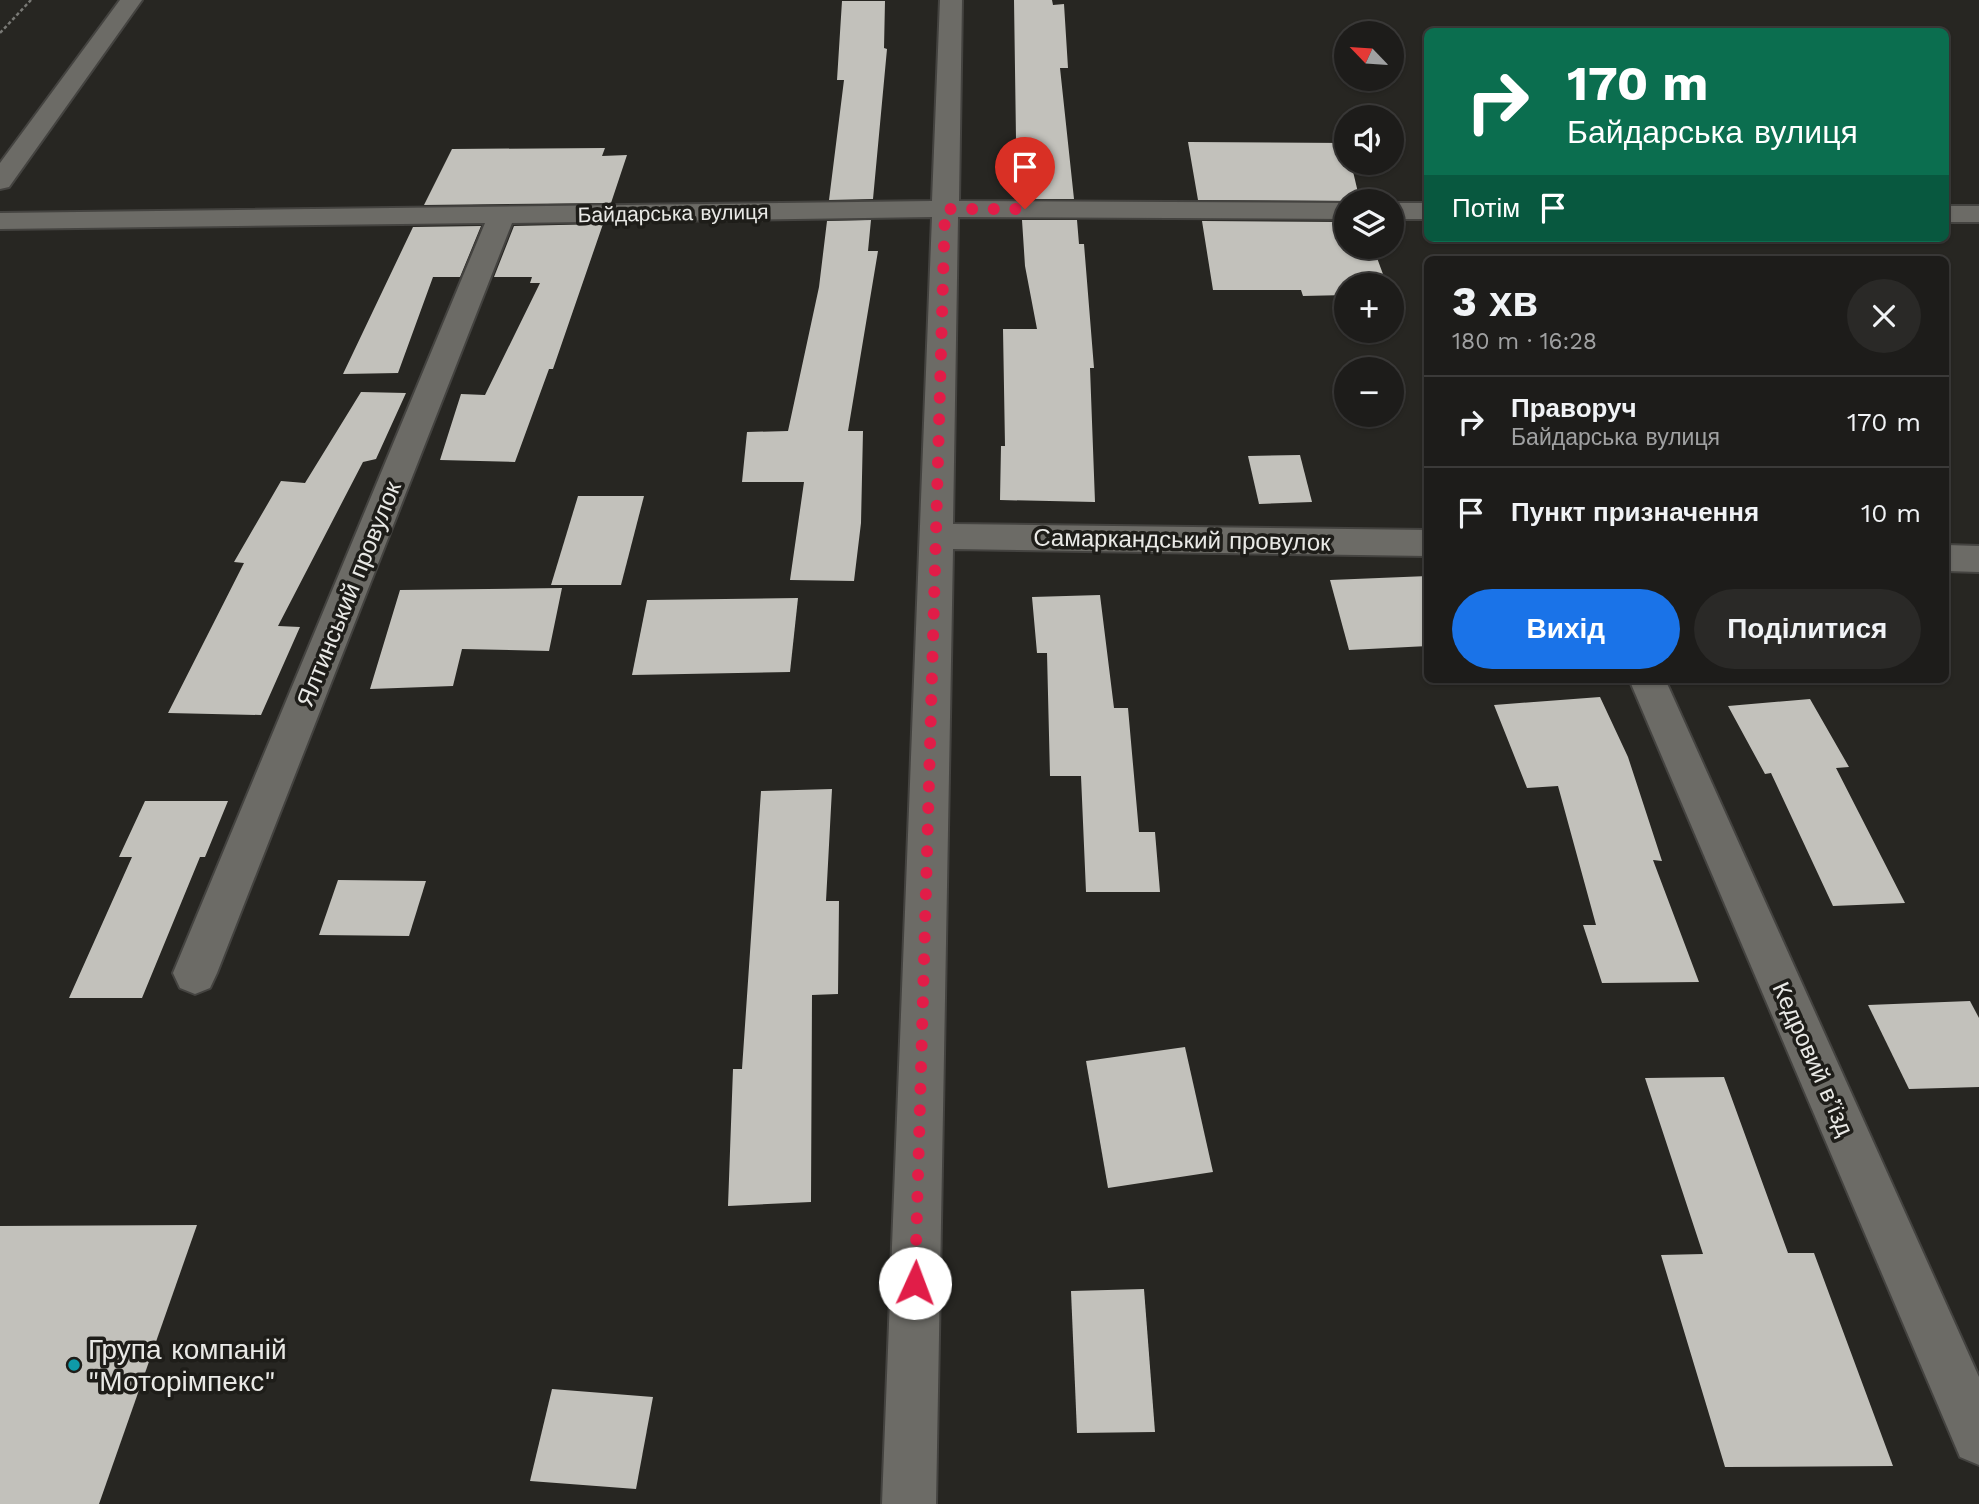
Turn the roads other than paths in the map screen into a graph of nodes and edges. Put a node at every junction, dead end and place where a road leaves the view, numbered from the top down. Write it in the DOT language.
graph roads {
  1 [pos="131,0"];
  2 [pos="951,0"];
  3 [pos="0,181"];
  4 [pos="945,209"];
  5 [pos="1334,211"];
  6 [pos="1404,211"];
  7 [pos="1424,211"];
  8 [pos="1949,214"];
  9 [pos="1979,214"];
  10 [pos="502,215"];
  11 [pos="0,221"];
  12 [pos="936,536"];
  13 [pos="1424,544"];
  14 [pos="1949,558"];
  15 [pos="1979,559"];
  16 [pos="1649,683"];
  17 [pos="195,973"];
  18 [pos="1979,1438"];
  19 [pos="909,1504"];
  1 -- 3 [label="street"];
  2 -- 4 [label="street"];
  4 -- 5 [label="street, Байдарська вулиця"];
  4 -- 10 [label="street, Байдарська вулиця"];
  4 -- 12 [label="street"];
  6 -- 7 [label="street"];
  8 -- 9 [label="street"];
  10 -- 11 [label="street, Байдарська вулиця"];
  10 -- 17 [label="street, Ялтинський провулок"];
  12 -- 13 [label="street, Самаркандський провулок"];
  12 -- 19 [label="street"];
  14 -- 15 [label="street"];
  16 -- 18 [label="street, Кедровий в’їзд"];
}
